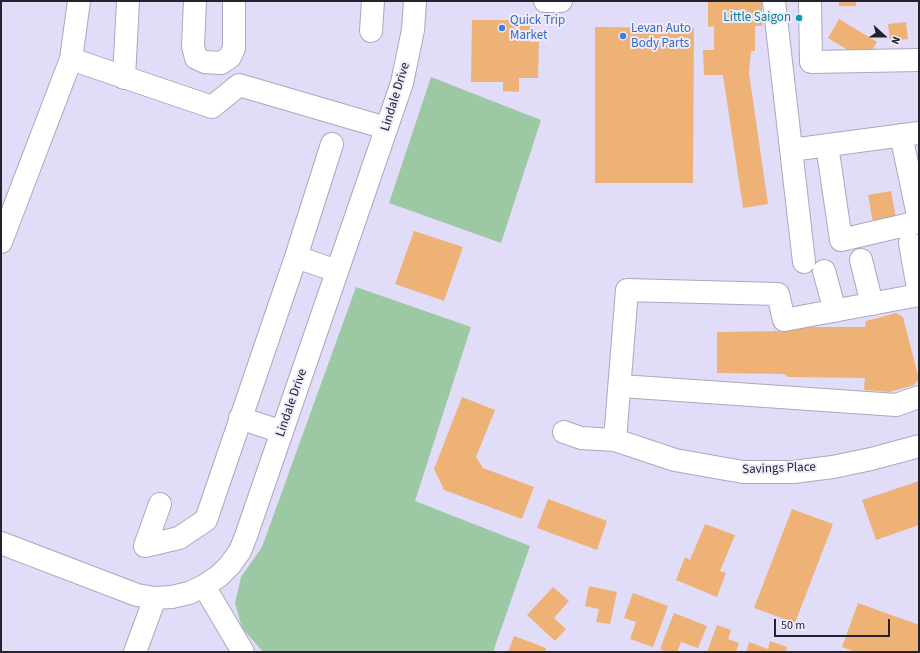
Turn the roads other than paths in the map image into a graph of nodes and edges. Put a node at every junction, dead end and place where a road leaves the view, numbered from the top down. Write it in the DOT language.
graph roads {
  1 [pos="79,1"];
  2 [pos="128,1"];
  3 [pos="195,1"];
  4 [pos="234,1"];
  5 [pos="373,1"];
  6 [pos="415,1"];
  7 [pos="545,1"];
  8 [pos="561,1"];
  9 [pos="774,1"];
  10 [pos="810,1"];
  11 [pos="371,31"];
  12 [pos="71,59"];
  13 [pos="919,60"];
  14 [pos="124,78"];
  15 [pos="386,128"];
  16 [pos="910,134"];
  17 [pos="332,144"];
  18 [pos="827,145"];
  19 [pos="791,150"];
  20 [pos="919,221"];
  21 [pos="1,242"];
  22 [pos="910,243"];
  23 [pos="296,257"];
  24 [pos="861,260"];
  25 [pos="804,262"];
  26 [pos="337,271"];
  27 [pos="824,271"];
  28 [pos="919,294"];
  29 [pos="872,304"];
  30 [pos="835,311"];
  31 [pos="621,386"];
  32 [pos="919,397"];
  33 [pos="240,418"];
  34 [pos="282,432"];
  35 [pos="564,432"];
  36 [pos="616,440"];
  37 [pos="919,446"];
  38 [pos="160,504"];
  39 [pos="1,543"];
  40 [pos="204,586"];
  41 [pos="155,598"];
  42 [pos="135,652"];
  43 [pos="243,652"];
  1 -- 12 [label="street"];
  2 -- 14 [label="street"];
  3 -- 4 [label="street"];
  5 -- 11 [label="street"];
  6 -- 15 [label="street, Lindale Drive"];
  7 -- 8 [label="street"];
  9 -- 19 [label="street"];
  10 -- 13 [label="street"];
  12 -- 14 [label="street"];
  12 -- 21 [label="street"];
  14 -- 15 [label="street"];
  15 -- 26 [label="street, Lindale Drive"];
  16 -- 18 [label="street"];
  16 -- 20 [label="street"];
  17 -- 23 [label="street"];
  18 -- 19 [label="street"];
  18 -- 20 [label="street"];
  19 -- 25 [label="street"];
  22 -- 28 [label="street"];
  23 -- 26 [label="street"];
  23 -- 33 [label="street"];
  24 -- 29 [label="street"];
  26 -- 34 [label="street, Lindale Drive"];
  27 -- 30 [label="street"];
  28 -- 29 [label="street"];
  29 -- 30 [label="street"];
  30 -- 31 [label="street"];
  31 -- 32 [label="street"];
  31 -- 36 [label="street"];
  33 -- 34 [label="street"];
  33 -- 38 [label="street"];
  34 -- 40 [label="street, Lindale Drive"];
  35 -- 36 [label="street, Savings Place"];
  36 -- 37 [label="street, Savings Place"];
  39 -- 41 [label="street, Lindale Drive"];
  40 -- 41 [label="street, Lindale Drive"];
  40 -- 43 [label="street"];
  41 -- 42 [label="street"];
}
